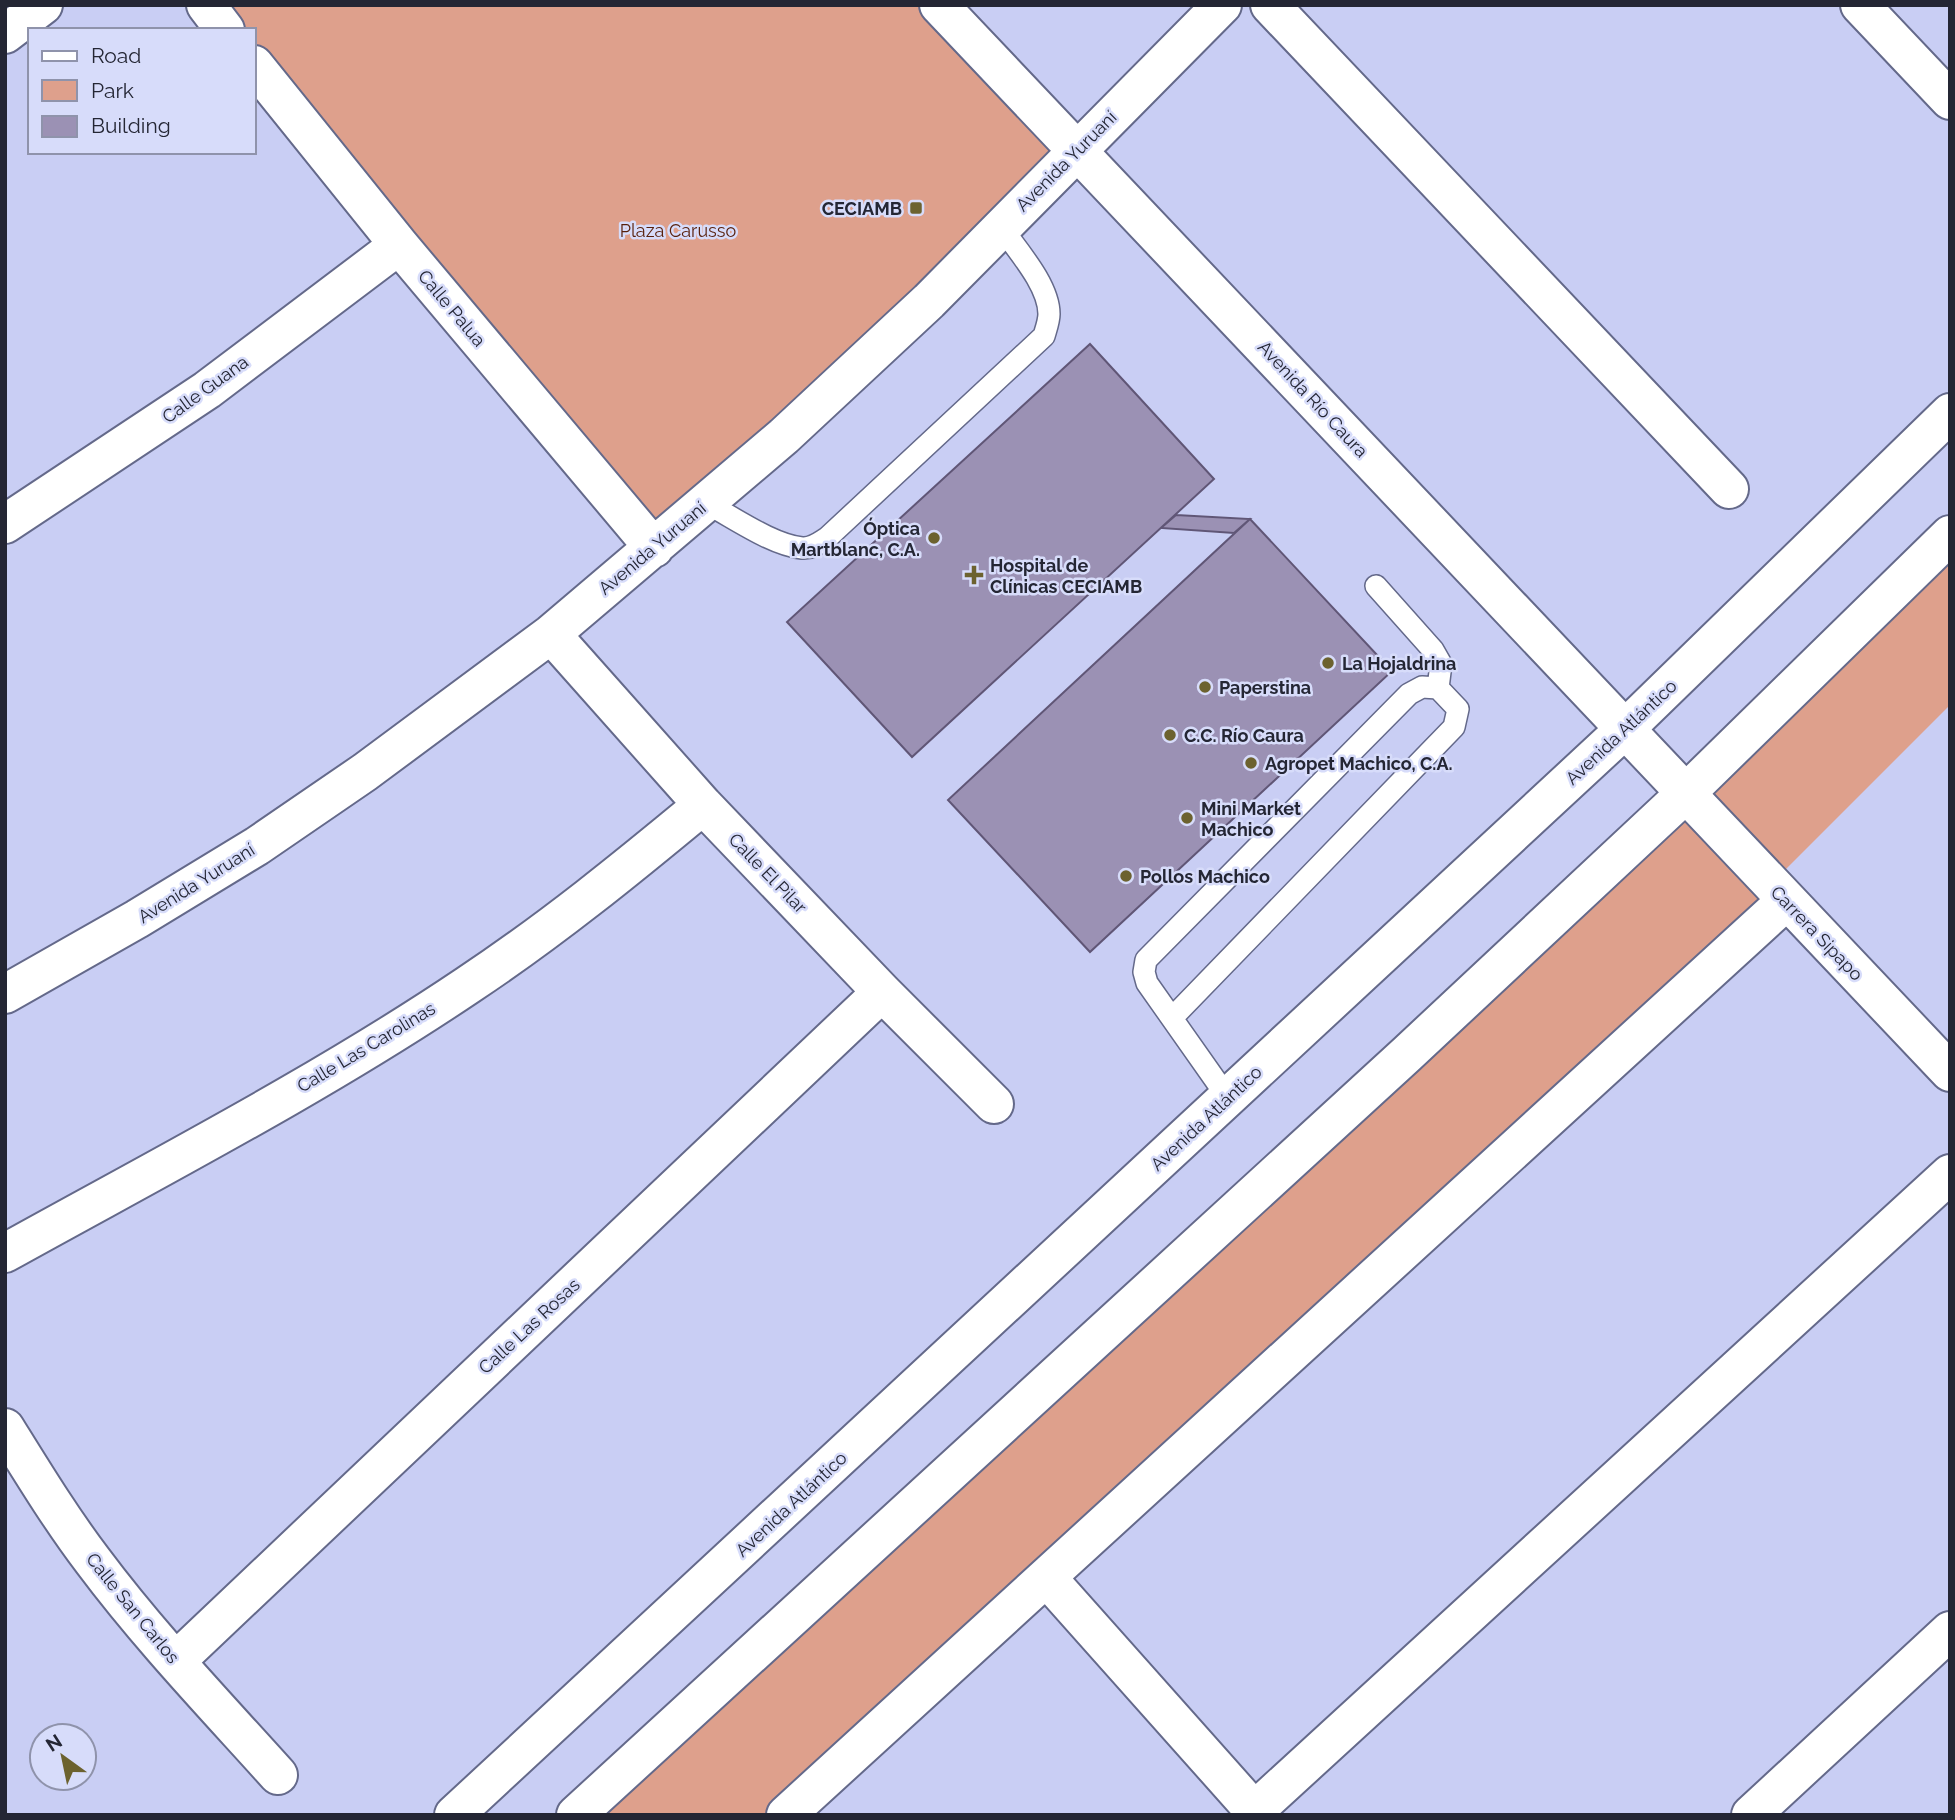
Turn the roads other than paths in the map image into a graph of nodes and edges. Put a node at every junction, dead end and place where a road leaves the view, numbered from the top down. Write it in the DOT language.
graph roads {
  1 [pos="43,5"];
  2 [pos="206,5"];
  3 [pos="939,5"];
  4 [pos="1222,5"];
  5 [pos="1270,5"];
  6 [pos="1860,5"];
  7 [pos="223,28"];
  8 [pos="5,34"];
  9 [pos="256,67"];
  10 [pos="1950,100"];
  11 [pos="1076,150"];
  12 [pos="1001,227"];
  13 [pos="399,245"];
  14 [pos="1950,413"];
  15 [pos="1729,489"];
  16 [pos="706,503"];
  17 [pos="5,524"];
  18 [pos="1950,534"];
  19 [pos="654,548"];
  20 [pos="1376,586"];
  21 [pos="551,634"];
  22 [pos="1438,688"];
  23 [pos="1625,729"];
  24 [pos="1685,794"];
  25 [pos="704,805"];
  26 [pos="1786,901"];
  27 [pos="882,992"];
  28 [pos="5,994"];
  29 [pos="1172,1018"];
  30 [pos="1950,1072"];
  31 [pos="1228,1098"];
  32 [pos="994,1104"];
  33 [pos="1950,1174"];
  34 [pos="5,1253"];
  35 [pos="5,1427"];
  36 [pos="1047,1578"];
  37 [pos="1950,1631"];
  38 [pos="176,1661"];
  39 [pos="278,1775"];
  40 [pos="1254,1813"];
  41 [pos="454,1815"];
  42 [pos="576,1815"];
  43 [pos="786,1815"];
  44 [pos="1751,1815"];
  1 -- 8 [label="street"];
  2 -- 7 [label="street"];
  3 -- 11 [label="street, Avenida Río Caura"];
  4 -- 11 [label="street, Avenida Yuruaní"];
  5 -- 15 [label="street"];
  6 -- 10 [label="street"];
  9 -- 13 [label="street, Calle Palua"];
  11 -- 12 [label="street, Avenida Yuruaní"];
  11 -- 23 [label="street, Avenida Río Caura"];
  12 -- 16 [label="street, Avenida Yuruaní"];
  12 -- 16 [label="lane"];
  13 -- 17 [label="street, Calle Guana"];
  13 -- 19 [label="street, Calle Palua"];
  14 -- 23 [label="street, Avenida Atlántico"];
  16 -- 19 [label="street, Avenida Yuruaní"];
  18 -- 24 [label="street"];
  19 -- 21 [label="street, Avenida Yuruaní"];
  20 -- 22 [label="lane"];
  21 -- 25 [label="street, Calle El Pilar"];
  21 -- 28 [label="street, Avenida Yuruaní"];
  22 -- 29 [label="lane"];
  22 -- 29 [label="lane"];
  23 -- 24 [label="street, Avenida Río Caura"];
  23 -- 31 [label="street, Avenida Atlántico"];
  24 -- 26 [label="street, Carrera Sipapo"];
  24 -- 42 [label="street"];
  25 -- 27 [label="street, Calle El Pilar"];
  25 -- 34 [label="street, Calle Las Carolinas"];
  26 -- 30 [label="street, Carrera Sipapo"];
  26 -- 36 [label="street"];
  27 -- 32 [label="street, Calle El Pilar"];
  27 -- 38 [label="street, Calle Las Rosas"];
  29 -- 31 [label="lane"];
  31 -- 41 [label="street, Avenida Atlántico"];
  33 -- 40 [label="street"];
  35 -- 38 [label="street, Calle San Carlos"];
  36 -- 40 [label="street"];
  36 -- 43 [label="street"];
  37 -- 44 [label="street"];
  38 -- 39 [label="street, Calle San Carlos"];
}
